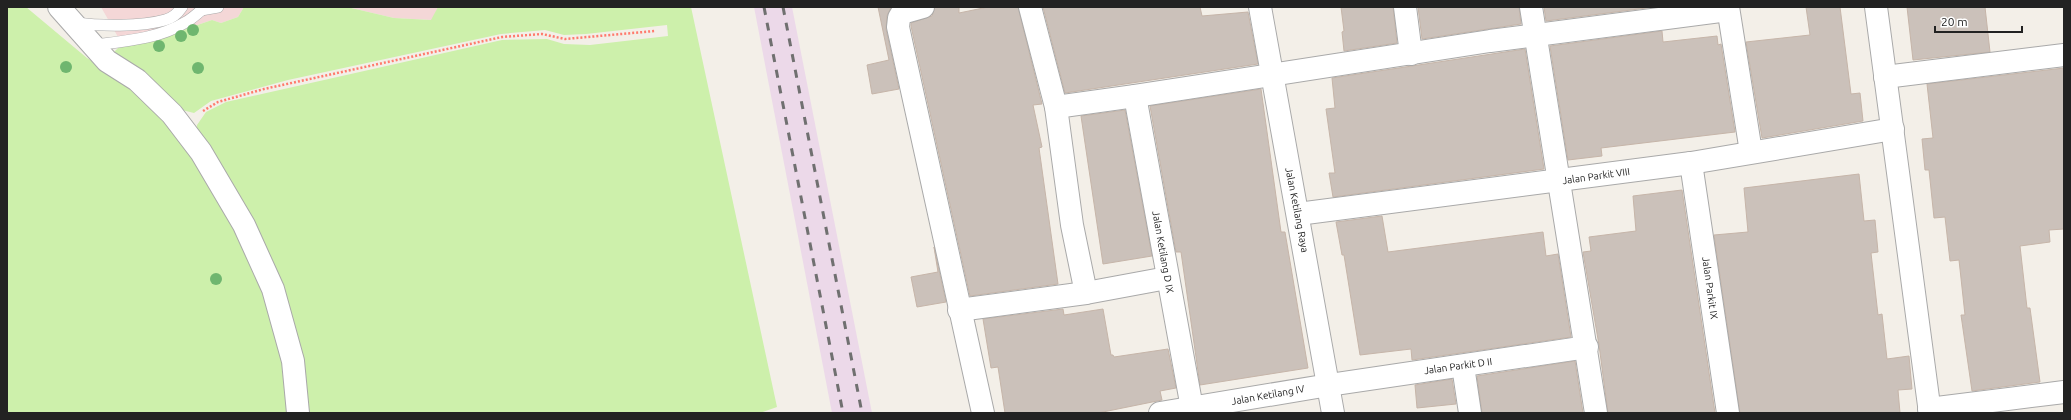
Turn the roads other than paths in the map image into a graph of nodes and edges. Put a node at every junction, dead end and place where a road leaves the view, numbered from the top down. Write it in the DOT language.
graph roads {
  1 [pos="59,7"];
  2 [pos="182,7"];
  3 [pos="218,7"];
  4 [pos="923,7"];
  5 [pos="1030,7"];
  6 [pos="1260,7"];
  7 [pos="1404,7"];
  8 [pos="1531,7"];
  9 [pos="1876,7"];
  10 [pos="202,8"];
  11 [pos="1728,8"];
  12 [pos="74,23"];
  13 [pos="1536,34"];
  14 [pos="94,45"];
  15 [pos="1411,54"];
  16 [pos="2064,55"];
  17 [pos="1271,75"];
  18 [pos="1884,77"];
  19 [pos="1135,96"];
  20 [pos="1056,107"];
  21 [pos="1893,129"];
  22 [pos="1751,152"];
  23 [pos="1691,163"];
  24 [pos="1559,181"];
  25 [pos="1298,214"];
  26 [pos="1167,278"];
  27 [pos="1086,293"];
  28 [pos="959,310"];
  29 [pos="1587,348"];
  30 [pos="1463,366"];
  31 [pos="1329,385"];
  32 [pos="2064,392"];
  33 [pos="1192,408"];
  34 [pos="1930,411"];
  35 [pos="298,413"];
  36 [pos="983,413"];
  37 [pos="1160,413"];
  38 [pos="1333,413"];
  39 [pos="1470,413"];
  40 [pos="1596,413"];
  41 [pos="1728,413"];
  1 -- 12 [label="street"];
  2 -- 12 [label="lane"];
  3 -- 10 [label="lane"];
  4 -- 28 [label="street"];
  5 -- 20 [label="street"];
  6 -- 17 [label="street, Jalan Ketilang Raya"];
  7 -- 15 [label="street"];
  8 -- 13 [label="street"];
  9 -- 18 [label="street"];
  10 -- 14 [label="lane"];
  11 -- 13 [label="street"];
  11 -- 22 [label="street"];
  12 -- 14 [label="street"];
  13 -- 15 [label="street"];
  13 -- 24 [label="street"];
  14 -- 35 [label="street"];
  15 -- 17 [label="street"];
  16 -- 18 [label="street"];
  17 -- 19 [label="street"];
  17 -- 25 [label="street, Jalan Ketilang Raya"];
  18 -- 21 [label="street"];
  19 -- 20 [label="street"];
  19 -- 26 [label="street, Jalan Ketilang D IX"];
  20 -- 27 [label="street"];
  21 -- 22 [label="street, Jalan Parkit VIII"];
  21 -- 34 [label="street"];
  22 -- 23 [label="street, Jalan Parkit VIII"];
  23 -- 24 [label="street, Jalan Parkit VIII"];
  23 -- 41 [label="street, Jalan Parkit IX"];
  24 -- 25 [label="street, Jalan Parkit VIII"];
  24 -- 29 [label="street"];
  25 -- 31 [label="street, Jalan Ketilang Raya"];
  26 -- 27 [label="street"];
  26 -- 33 [label="street, Jalan Ketilang D IX"];
  27 -- 28 [label="street"];
  28 -- 36 [label="street"];
  29 -- 30 [label="street, Jalan Parkit D II"];
  29 -- 40 [label="street"];
  30 -- 31 [label="street, Jalan Parkit D II"];
  30 -- 39 [label="street"];
  31 -- 33 [label="street, Jalan Ketilang IV"];
  31 -- 38 [label="street, Jalan Ketilang Raya"];
  32 -- 34 [label="street"];
  33 -- 37 [label="street, Jalan Ketilang IV"];
}
